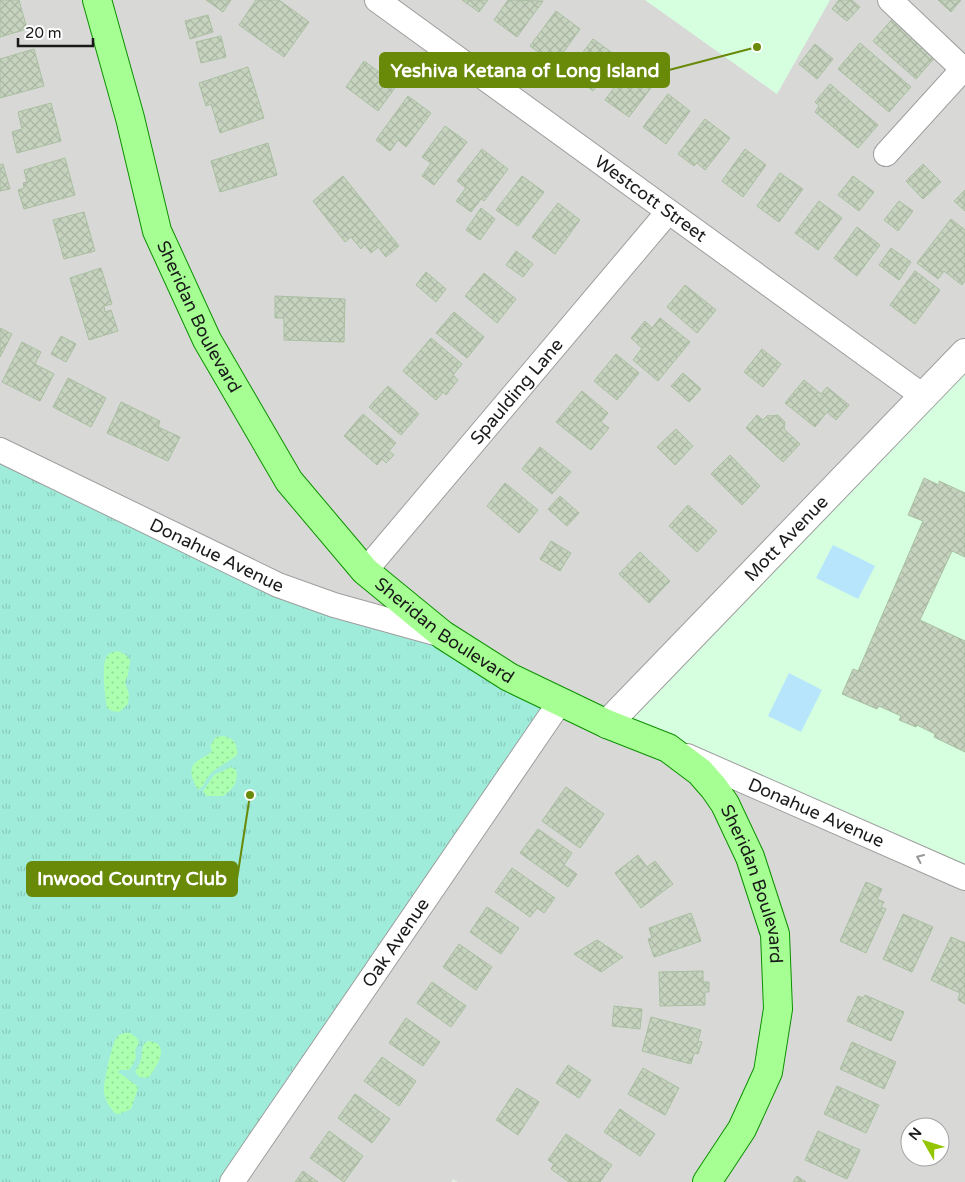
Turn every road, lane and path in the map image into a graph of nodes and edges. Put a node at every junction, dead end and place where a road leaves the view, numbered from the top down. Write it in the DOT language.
graph roads {
  1 [pos="97,0"];
  2 [pos="377,0"];
  3 [pos="890,0"];
  4 [pos="964,70"];
  5 [pos="886,154"];
  6 [pos="668,212"];
  7 [pos="965,353"];
  8 [pos="924,396"];
  9 [pos="0,450"];
  10 [pos="365,571"];
  11 [pos="443,635"];
  12 [pos="560,702"];
  13 [pos="607,724"];
  14 [pos="668,748"];
  15 [pos="965,878"];
  16 [pos="232,1182"];
  17 [pos="707,1182"];
  1 -- 10 [label="main road, Sheridan Boulevard"];
  2 -- 6 [label="street, Westcott Street"];
  3 -- 4 [label="street"];
  4 -- 5 [label="street"];
  6 -- 8 [label="street, Westcott Street"];
  6 -- 10 [label="street, Spaulding Lane"];
  7 -- 8 [label="street, Mott Avenue"];
  8 -- 13 [label="street, Mott Avenue"];
  9 -- 11 [label="street, Donahue Avenue"];
  10 -- 11 [label="main road, Sheridan Boulevard"];
  11 -- 12 [label="main road, Sheridan Boulevard"];
  12 -- 13 [label="main road, Sheridan Boulevard"];
  12 -- 16 [label="street, Oak Avenue"];
  13 -- 14 [label="main road, Sheridan Boulevard"];
  15 -- 14 [label="street, Donahue Avenue, one-way"];
  14 -- 17 [label="main road, Sheridan Boulevard"];
}
